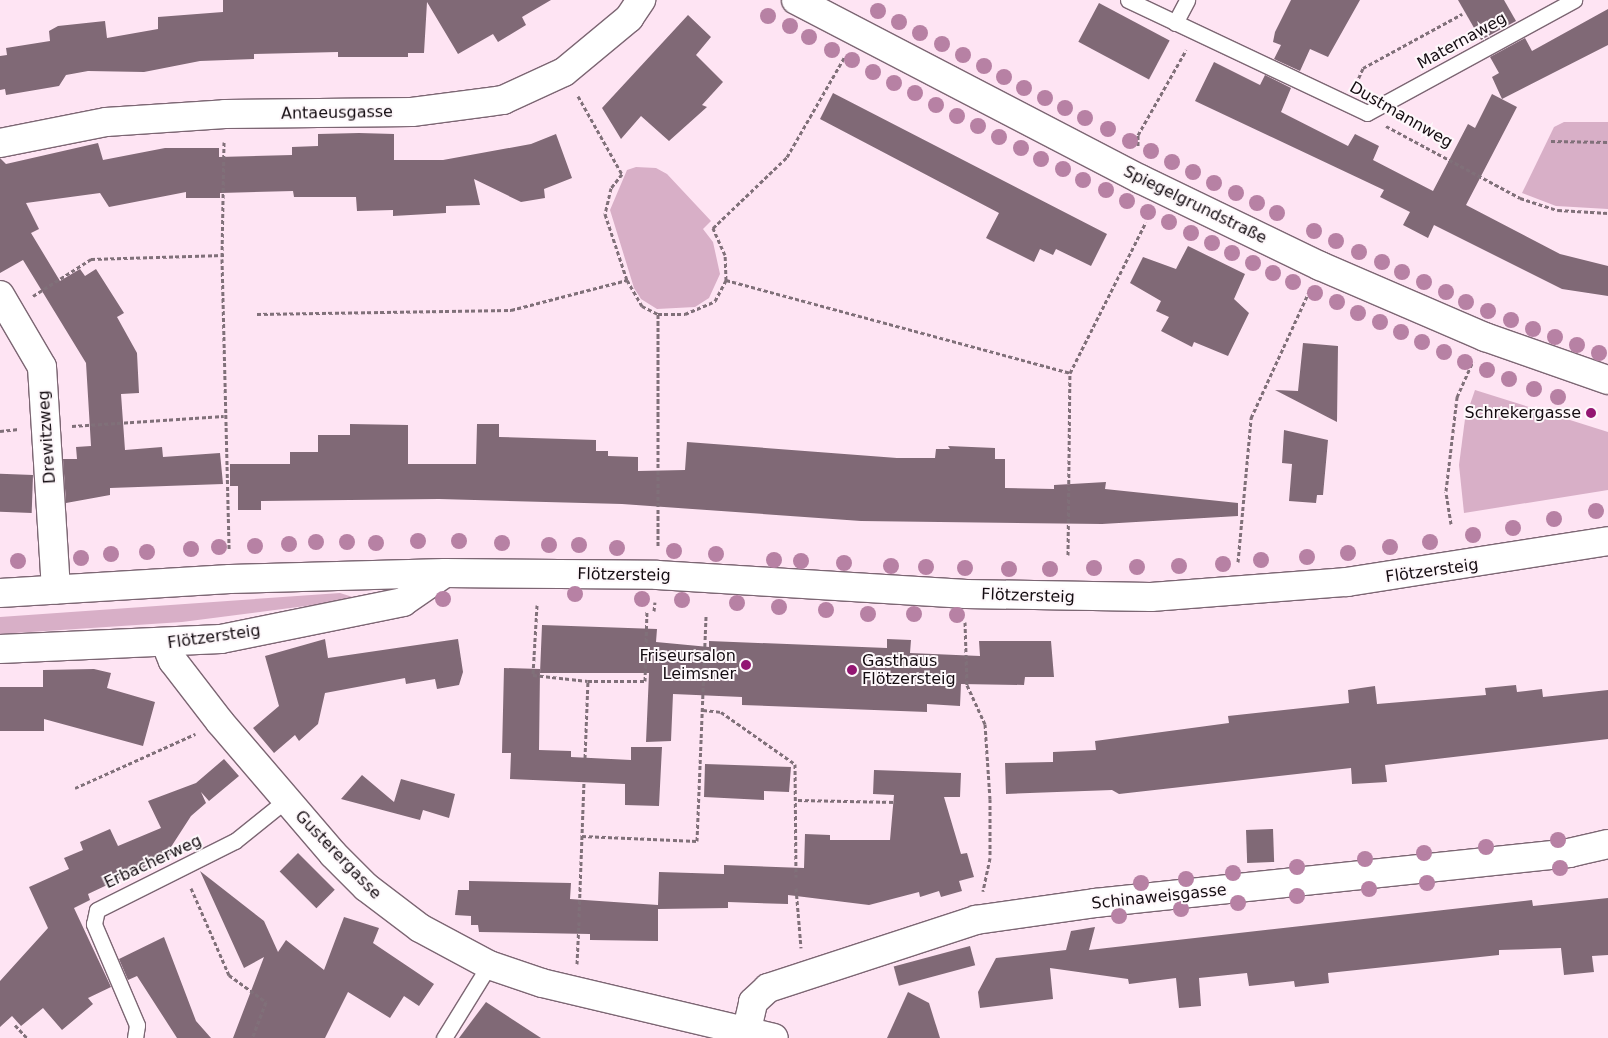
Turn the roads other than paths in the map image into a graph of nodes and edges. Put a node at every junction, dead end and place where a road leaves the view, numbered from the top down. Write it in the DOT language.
graph roads {
  1 [pos="641,0"];
  2 [pos="796,0"];
  3 [pos="1128,0"];
  4 [pos="1187,0"];
  5 [pos="1574,0"];
  6 [pos="1176,23"];
  7 [pos="1367,113"];
  8 [pos="0,143"];
  9 [pos="0,295"];
  10 [pos="1608,380"];
  11 [pos="1608,542"];
  12 [pos="445,573"];
  13 [pos="56,590"];
  14 [pos="0,593"];
  15 [pos="166,644"];
  16 [pos="0,649"];
  17 [pos="286,800"];
  18 [pos="1608,844"];
  19 [pos="489,965"];
  20 [pos="746,1034"];
  21 [pos="136,1038"];
  22 [pos="444,1038"];
  23 [pos="774,1038"];
  1 -- 8 [label="street, Antaeusgasse"];
  2 -- 10 [label="street, Spiegelgrundstraße"];
  3 -- 6 [label="lane, Dustmannweg"];
  4 -- 6 [label="lane"];
  5 -- 7 [label="lane, Maternaweg"];
  6 -- 7 [label="lane, Dustmannweg"];
  9 -- 13 [label="street, Drewitzweg"];
  11 -- 12 [label="street, Flötzersteig"];
  12 -- 13 [label="street, Flötzersteig"];
  12 -- 15 [label="street, Flötzersteig"];
  13 -- 14 [label="street, Flötzersteig"];
  15 -- 16 [label="street, Flötzersteig"];
  15 -- 17 [label="street, Gusterergasse"];
  17 -- 19 [label="street, Gusterergasse"];
  17 -- 21 [label="lane, Erbacherweg"];
  18 -- 20 [label="street, Schinaweisgasse"];
  19 -- 20 [label="street, Gusterergasse"];
  19 -- 22 [label="lane"];
  20 -- 23 [label="street, Gusterergasse"];
}
